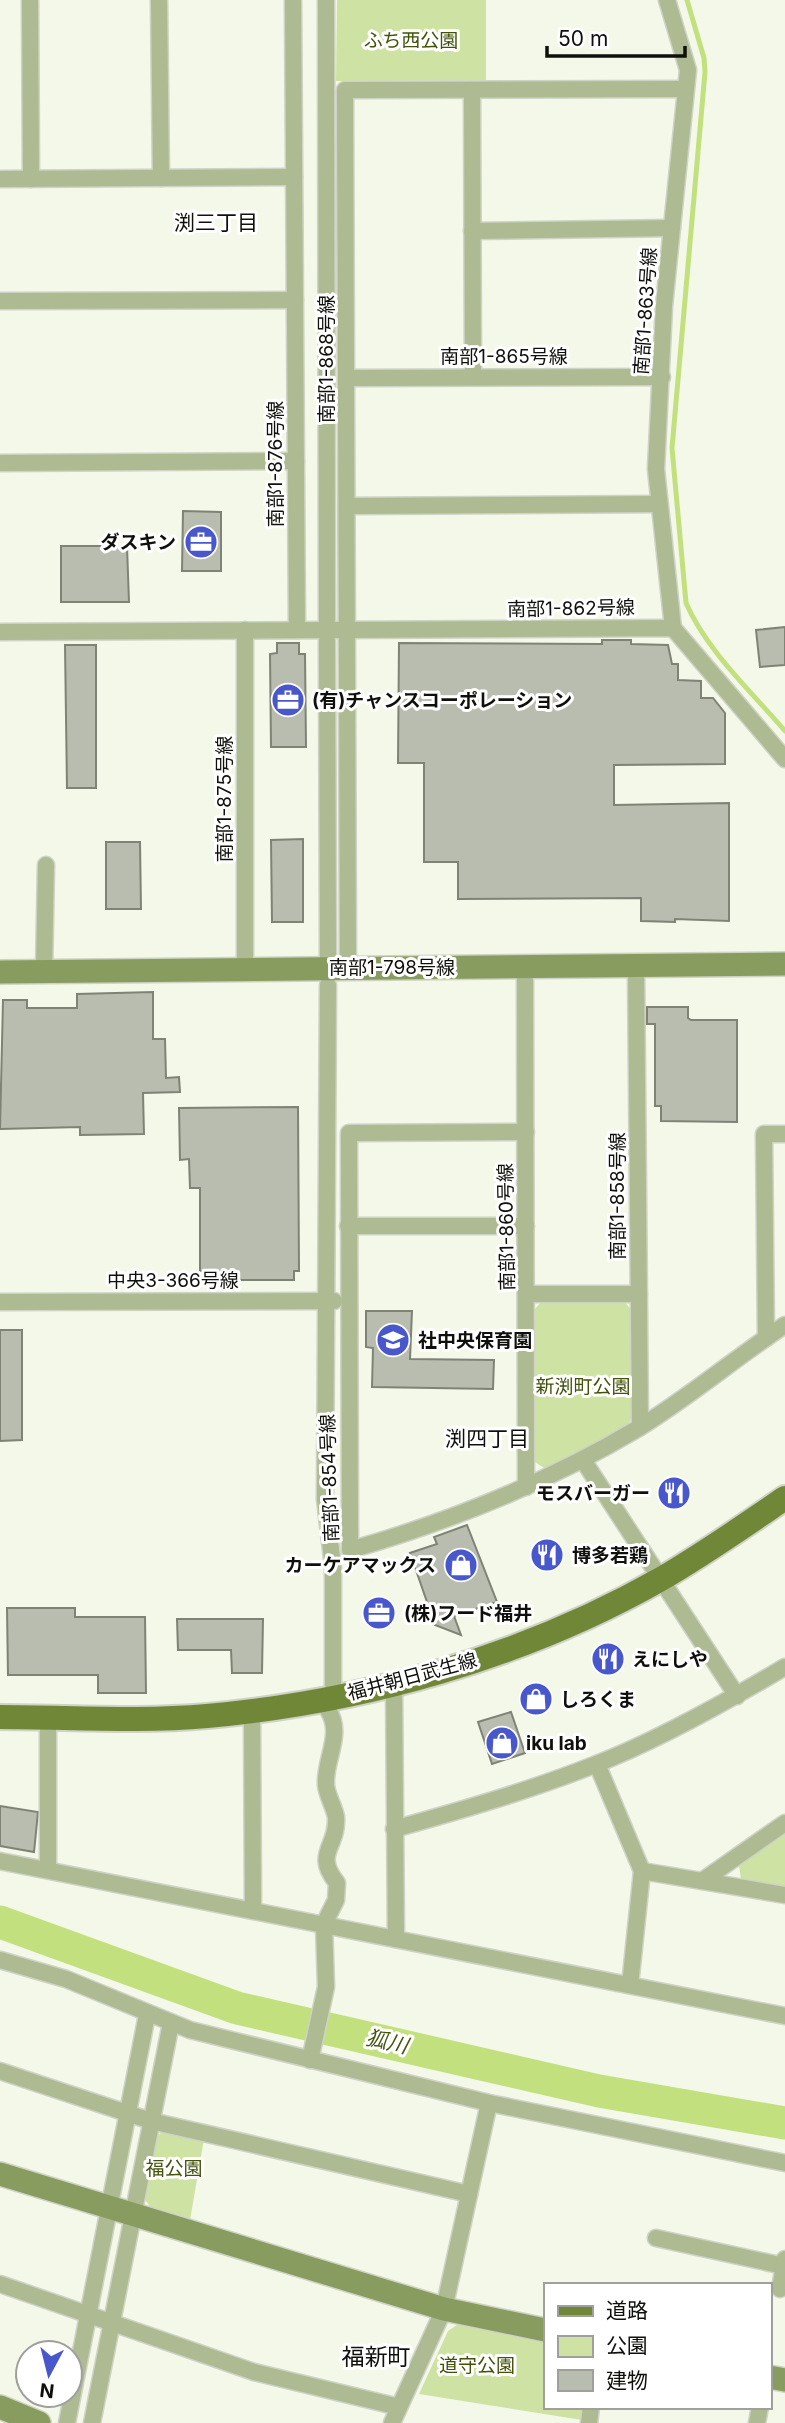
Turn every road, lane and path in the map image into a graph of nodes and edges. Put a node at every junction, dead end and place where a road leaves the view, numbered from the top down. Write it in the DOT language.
graph roads {
  1 [pos="30,0"];
  2 [pos="159,0"];
  3 [pos="293,0"];
  4 [pos="326,0"];
  5 [pos="667,0"];
  6 [pos="685,89"];
  7 [pos="472,90"];
  8 [pos="294,177"];
  9 [pos="161,178"];
  10 [pos="0,179"];
  11 [pos="31,179"];
  12 [pos="672,228"];
  13 [pos="472,231"];
  14 [pos="295,300"];
  15 [pos="0,301"];
  16 [pos="473,377"];
  17 [pos="662,377"];
  18 [pos="347,378"];
  19 [pos="296,461"];
  20 [pos="0,463"];
  21 [pos="658,504"];
  22 [pos="348,506"];
  23 [pos="327,624"];
  24 [pos="673,628"];
  25 [pos="245,630"];
  26 [pos="297,630"];
  27 [pos="0,632"];
  28 [pos="346,632"];
  29 [pos="327,641"];
  30 [pos="785,759"];
  31 [pos="46,865"];
  32 [pos="338,962"];
  33 [pos="785,964"];
  34 [pos="524,966"];
  35 [pos="636,966"];
  36 [pos="245,967"];
  37 [pos="44,971"];
  38 [pos="0,972"];
  39 [pos="328,985"];
  40 [pos="526,1132"];
  41 [pos="785,1133"];
  42 [pos="348,1226"];
  43 [pos="526,1226"];
  44 [pos="639,1293"];
  45 [pos="528,1294"];
  46 [pos="326,1301"];
  47 [pos="0,1302"];
  48 [pos="347,1302"];
  49 [pos="785,1325"];
  50 [pos="766,1338"];
  51 [pos="640,1427"];
  52 [pos="583,1460"];
  53 [pos="526,1487"];
  54 [pos="785,1498"];
  55 [pos="659,1580"];
  56 [pos="785,1667"];
  57 [pos="394,1683"];
  58 [pos="333,1685"];
  59 [pos="737,1696"];
  60 [pos="252,1710"];
  61 [pos="328,1710"];
  62 [pos="0,1717"];
  63 [pos="48,1717"];
  64 [pos="597,1764"];
  65 [pos="785,1823"];
  66 [pos="394,1829"];
  67 [pos="0,1861"];
  68 [pos="48,1870"];
  69 [pos="642,1871"];
  70 [pos="702,1881"];
  71 [pos="785,1895"];
  72 [pos="253,1909"];
  73 [pos="324,1924"];
  74 [pos="396,1939"];
  75 [pos="0,1960"];
  76 [pos="630,1985"];
  77 [pos="147,2015"];
  78 [pos="785,2016"];
  79 [pos="171,2024"];
  80 [pos="311,2057"];
  81 [pos="0,2071"];
  82 [pos="489,2103"];
  83 [pos="127,2110"];
  84 [pos="151,2121"];
  85 [pos="785,2163"];
  86 [pos="0,2174"];
  87 [pos="469,2194"];
  88 [pos="108,2207"];
  89 [pos="134,2215"];
  90 [pos="656,2238"];
  91 [pos="784,2263"];
  92 [pos="0,2284"];
  93 [pos="780,2289"];
  94 [pos="444,2309"];
  95 [pos="87,2316"];
  96 [pos="111,2323"];
  97 [pos="544,2330"];
  98 [pos="0,2407"];
  99 [pos="399,2407"];
  100 [pos="39,2423"];
  101 [pos="67,2423"];
  102 [pos="92,2423"];
  103 [pos="392,2423"];
  1 -- 11 [label="street"];
  2 -- 9 [label="street"];
  3 -- 8 [label="street, 南部1-876号線"];
  4 -- 23 [label="street"];
  5 -- 6 [label="street, 南部1-863号線"];
  6 -- 7 [label="street, 南部1-868号線"];
  6 -- 12 [label="street, 南部1-863号線"];
  7 -- 13 [label="street"];
  7 -- 18 [label="street, 南部1-868号線"];
  8 -- 9 [label="street"];
  8 -- 14 [label="street, 南部1-876号線"];
  9 -- 11 [label="street"];
  10 -- 11 [label="street"];
  12 -- 13 [label="street"];
  12 -- 17 [label="street, 南部1-863号線"];
  13 -- 16 [label="street"];
  14 -- 15 [label="street"];
  14 -- 19 [label="street, 南部1-876号線"];
  16 -- 17 [label="street, 南部1-865号線"];
  16 -- 18 [label="street, 南部1-865号線"];
  17 -- 21 [label="street, 南部1-863号線"];
  18 -- 22 [label="street, 南部1-868号線"];
  19 -- 20 [label="street"];
  19 -- 26 [label="street, 南部1-876号線"];
  21 -- 22 [label="street"];
  21 -- 24 [label="street, 南部1-863号線"];
  22 -- 28 [label="street, 南部1-868号線"];
  24 -- 28 [label="street, 南部1-862号線"];
  24 -- 30 [label="street"];
  25 -- 26 [label="street"];
  25 -- 27 [label="street"];
  25 -- 36 [label="street, 南部1-875号線"];
  26 -- 28 [label="street, 南部1-862号線"];
  28 -- 32 [label="street, 南部1-868号線"];
  29 -- 32 [label="street"];
  31 -- 37 [label="street"];
  32 -- 34 [label="street, 南部1-798号線"];
  32 -- 36 [label="street, 南部1-798号線"];
  33 -- 35 [label="street, 南部1-798号線"];
  34 -- 35 [label="street, 南部1-798号線"];
  34 -- 40 [label="street, 南部1-860号線"];
  35 -- 44 [label="street, 南部1-858号線"];
  36 -- 37 [label="street, 南部1-798号線"];
  37 -- 38 [label="street, 南部1-798号線"];
  39 -- 46 [label="street"];
  40 -- 42 [label="street, 南部1-854号線"];
  40 -- 43 [label="street, 南部1-860号線"];
  41 -- 50 [label="street"];
  42 -- 43 [label="street"];
  42 -- 48 [label="street, 南部1-854号線"];
  43 -- 45 [label="street, 南部1-860号線"];
  44 -- 45 [label="street"];
  44 -- 51 [label="street, 南部1-858号線"];
  45 -- 53 [label="street, 南部1-860号線"];
  46 -- 47 [label="street, 中央3-366号線"];
  46 -- 48 [label="street, 中央3-366号線"];
  46 -- 58 [label="street"];
  48 -- 53 [label="street, 南部1-854号線"];
  49 -- 50 [label="street, 南部1-854号線"];
  50 -- 51 [label="street, 南部1-854号線"];
  51 -- 52 [label="street, 南部1-854号線"];
  52 -- 53 [label="street, 南部1-854号線"];
  52 -- 55 [label="street"];
  54 -- 55 [label="main road, 福井朝日武生線"];
  55 -- 57 [label="main road, 福井朝日武生線"];
  55 -- 59 [label="street"];
  56 -- 59 [label="street"];
  57 -- 60 [label="main road, 福井朝日武生線"];
  57 -- 66 [label="street"];
  59 -- 64 [label="street"];
  60 -- 63 [label="main road, 福井朝日武生線"];
  60 -- 72 [label="street"];
  61 -- 73 [label="street"];
  62 -- 63 [label="main road, 福井朝日武生線"];
  63 -- 68 [label="street"];
  64 -- 66 [label="street"];
  64 -- 69 [label="street"];
  65 -- 70 [label="street"];
  66 -- 74 [label="street"];
  67 -- 68 [label="street"];
  68 -- 72 [label="street"];
  69 -- 70 [label="street"];
  69 -- 76 [label="street"];
  70 -- 71 [label="street"];
  72 -- 73 [label="street"];
  73 -- 74 [label="street"];
  73 -- 80 [label="street"];
  74 -- 76 [label="street"];
  75 -- 77 [label="street"];
  76 -- 78 [label="street"];
  77 -- 79 [label="street"];
  77 -- 83 [label="street"];
  79 -- 80 [label="street"];
  79 -- 84 [label="street"];
  80 -- 82 [label="street"];
  81 -- 83 [label="street"];
  82 -- 85 [label="street"];
  82 -- 87 [label="street"];
  83 -- 84 [label="street"];
  83 -- 88 [label="street"];
  84 -- 87 [label="street"];
  84 -- 89 [label="street"];
  86 -- 88 [label="street"];
  87 -- 94 [label="street"];
  88 -- 89 [label="street"];
  88 -- 95 [label="street"];
  89 -- 94 [label="street"];
  89 -- 96 [label="street"];
  90 -- 91 [label="street"];
  91 -- 93 [label="street"];
  92 -- 95 [label="street"];
  94 -- 97 [label="street"];
  94 -- 99 [label="street"];
  95 -- 96 [label="street"];
  95 -- 101 [label="street"];
  96 -- 99 [label="street"];
  96 -- 102 [label="street"];
  98 -- 100 [label="street"];
  99 -- 103 [label="street"];
}
